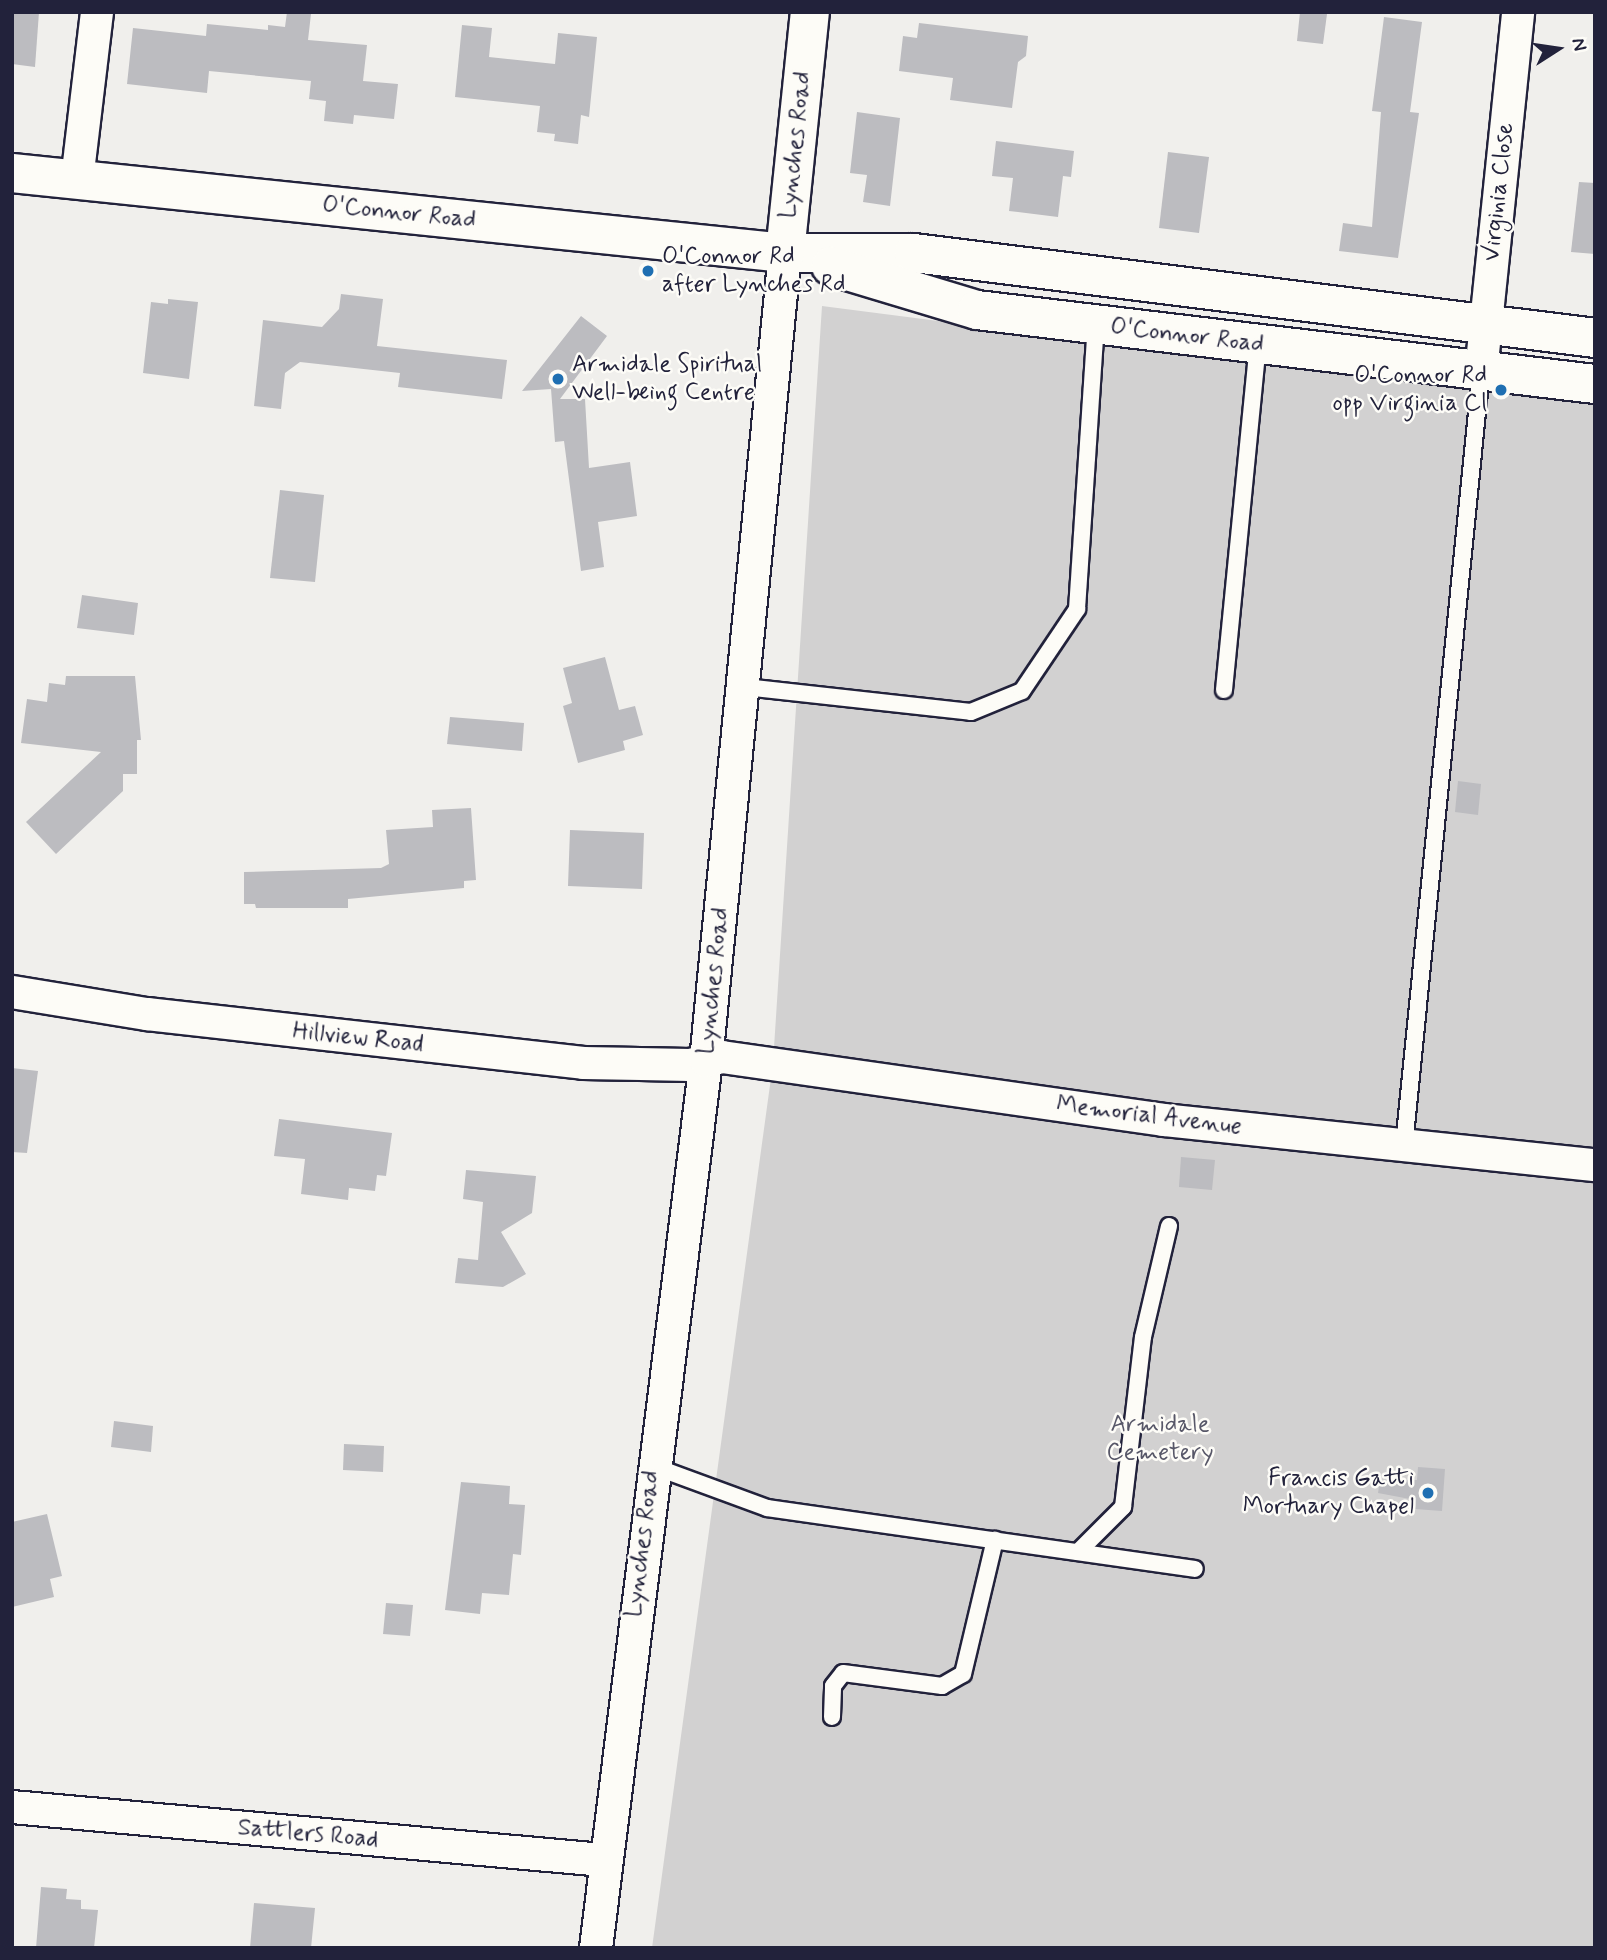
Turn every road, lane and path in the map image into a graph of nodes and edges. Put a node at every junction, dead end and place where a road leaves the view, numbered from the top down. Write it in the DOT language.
graph roads {
  1 [pos="97,12"];
  2 [pos="810,12"];
  3 [pos="1518,12"];
  4 [pos="12,173"];
  5 [pos="77,180"];
  6 [pos="785,253"];
  7 [pos="1096,325"];
  8 [pos="1485,325"];
  9 [pos="1595,338"];
  10 [pos="1258,344"];
  11 [pos="1481,372"];
  12 [pos="1595,384"];
  13 [pos="744,687"];
  14 [pos="1224,690"];
  15 [pos="12,992"];
  16 [pos="706,1061"];
  17 [pos="1404,1146"];
  18 [pos="1595,1165"];
  19 [pos="1169,1226"];
  20 [pos="653,1466"];
  21 [pos="995,1539"];
  22 [pos="1078,1552"];
  23 [pos="1195,1569"];
  24 [pos="832,1717"];
  25 [pos="12,1807"];
  26 [pos="604,1860"];
  27 [pos="596,1948"];
  1 -- 5 [label="street"];
  2 -- 6 [label="street, Lynches Road"];
  3 -- 8 [label="street, Virginia Close"];
  4 -- 5 [label="street, O'Connor Road"];
  5 -- 6 [label="street, O'Connor Road"];
  6 -- 7 [label="street, O'Connor Road"];
  6 -- 8 [label="street, O'Connor Road"];
  6 -- 13 [label="street, Lynches Road"];
  7 -- 10 [label="street, O'Connor Road"];
  7 -- 13 [label="lane"];
  8 -- 9 [label="street, O'Connor Road"];
  8 -- 11 [label="street, Virginia Close"];
  10 -- 11 [label="street, O'Connor Road"];
  10 -- 14 [label="lane"];
  11 -- 12 [label="street, O'Connor Road"];
  11 -- 17 [label="lane"];
  13 -- 16 [label="street, Lynches Road"];
  15 -- 16 [label="street, Hillview Road"];
  16 -- 17 [label="street, Memorial Avenue"];
  16 -- 20 [label="street, Lynches Road"];
  17 -- 18 [label="street, Memorial Avenue"];
  19 -- 22 [label="lane"];
  20 -- 21 [label="lane"];
  20 -- 26 [label="street, Lynches Road"];
  21 -- 22 [label="lane"];
  21 -- 24 [label="lane"];
  22 -- 23 [label="lane"];
  25 -- 26 [label="street, Sattlers Road"];
  26 -- 27 [label="street, Lynches Road"];
}
